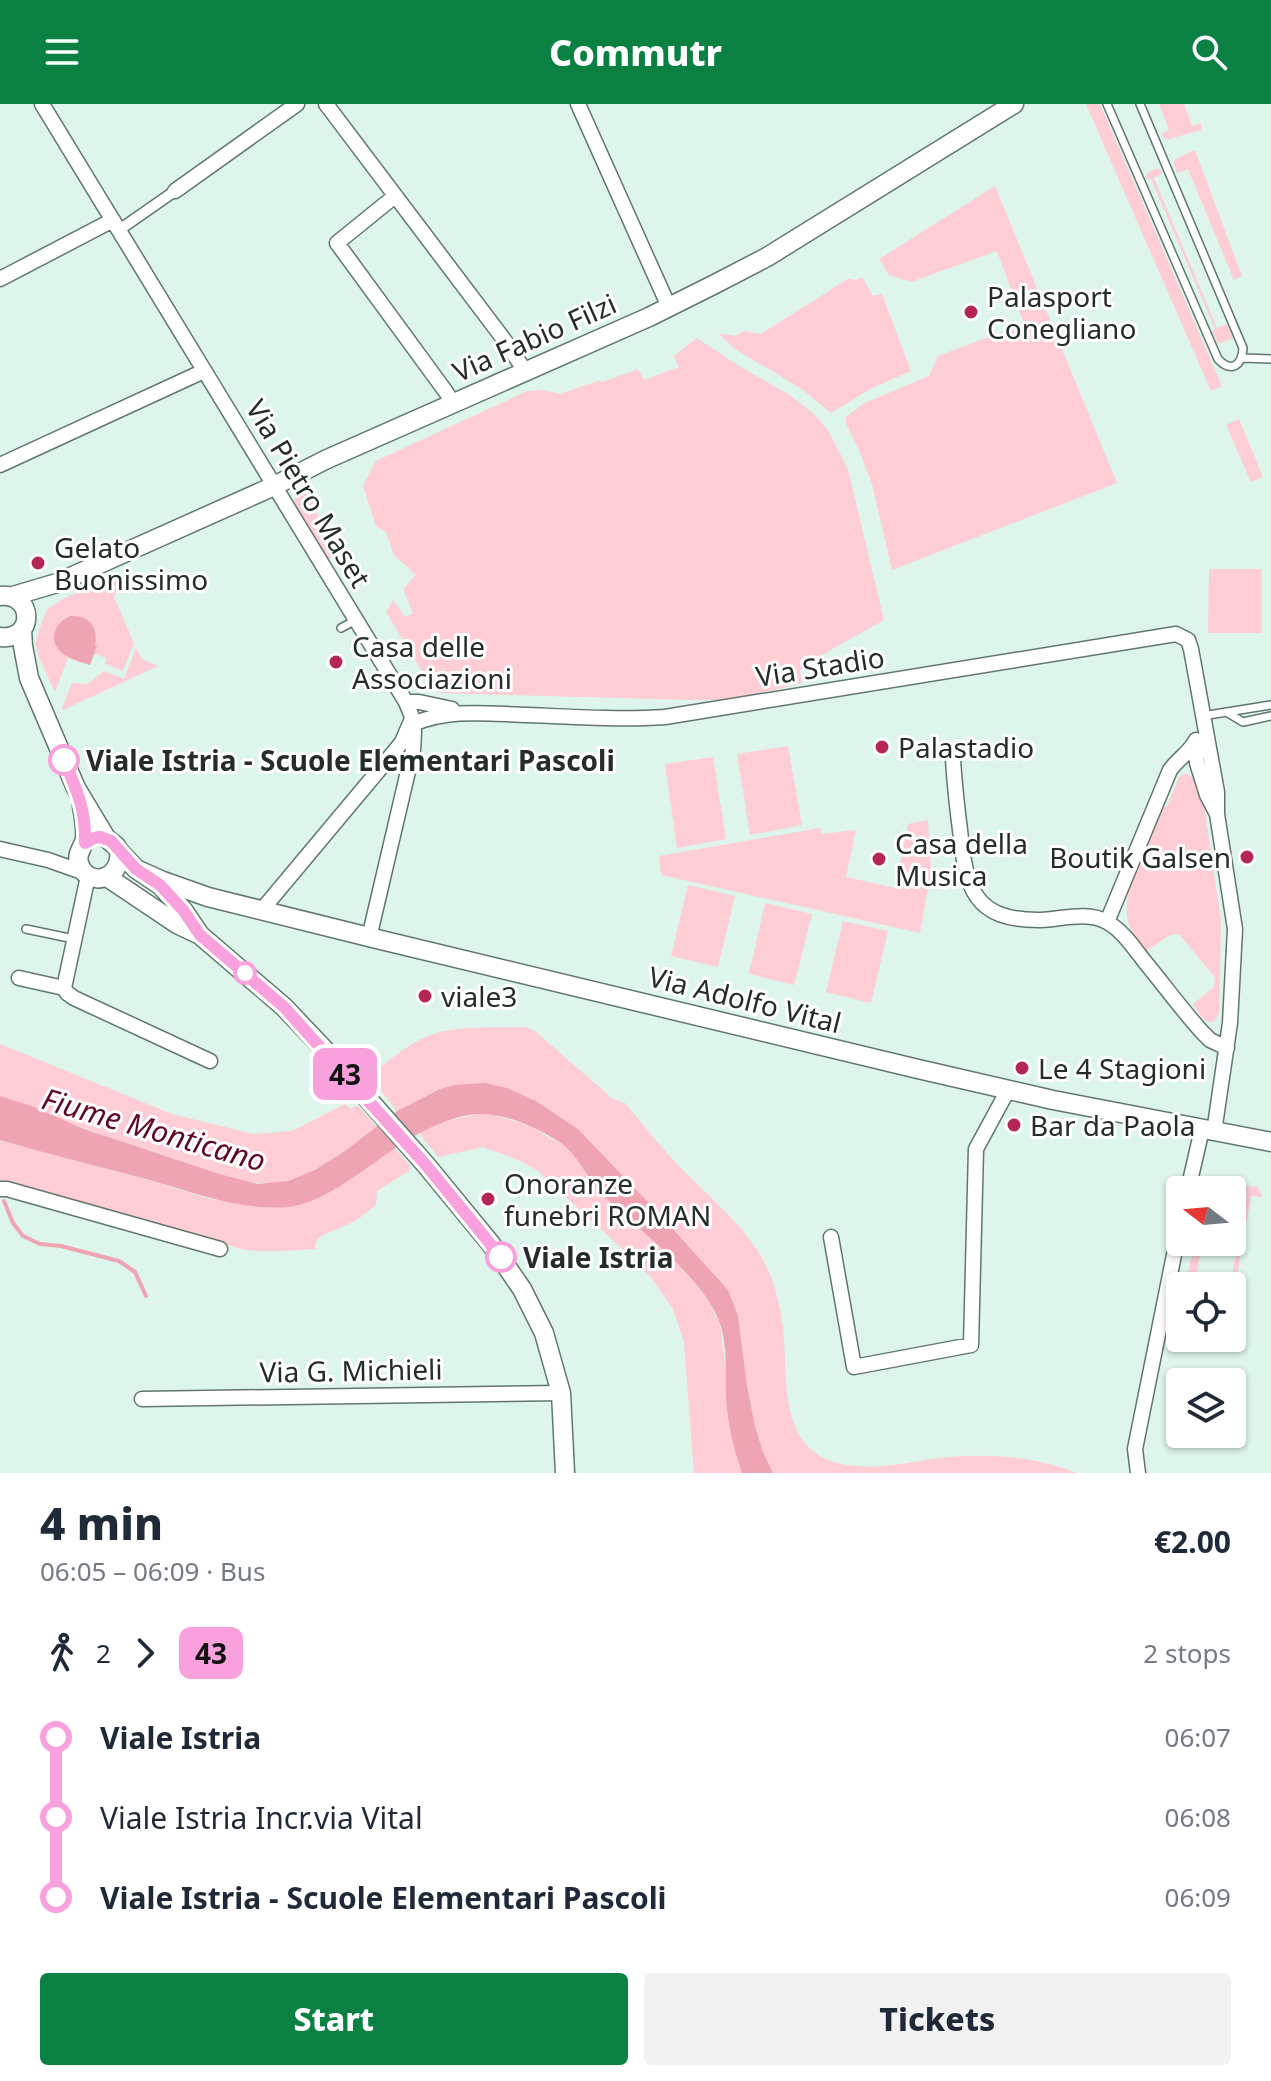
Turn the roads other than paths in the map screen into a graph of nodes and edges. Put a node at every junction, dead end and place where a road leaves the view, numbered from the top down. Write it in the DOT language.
graph roads {
  1 [pos="42,104"];
  2 [pos="297,104"];
  3 [pos="326,104"];
  4 [pos="578,104"];
  5 [pos="1014,104"];
  6 [pos="1107,104"];
  7 [pos="1140,104"];
  8 [pos="175,191"];
  9 [pos="395,196"];
  10 [pos="116,225"];
  11 [pos="0,279"];
  12 [pos="669,307"];
  13 [pos="1243,358"];
  14 [pos="1271,359"];
  15 [pos="204,371"];
  16 [pos="525,371"];
  17 [pos="453,403"];
  18 [pos="0,465"];
  19 [pos="274,486"];
  20 [pos="57,583"];
  21 [pos="5,594"];
  22 [pos="356,620"];
  23 [pos="24,622"];
  24 [pos="341,628"];
  25 [pos="0,639"];
  26 [pos="29,678"];
  27 [pos="406,702"];
  28 [pos="1271,705"];
  29 [pos="464,712"];
  30 [pos="1227,713"];
  31 [pos="1202,716"];
  32 [pos="1271,716"];
  33 [pos="412,720"];
  34 [pos="1195,744"];
  35 [pos="953,757"];
  36 [pos="380,771"];
  37 [pos="407,781"];
  38 [pos="80,796"];
  39 [pos="1217,814"];
  40 [pos="112,845"];
  41 [pos="0,849"];
  42 [pos="93,868"];
  43 [pos="136,869"];
  44 [pos="208,897"];
  45 [pos="171,898"];
  46 [pos="261,911"];
  47 [pos="1107,922"];
  48 [pos="26,929"];
  49 [pos="200,935"];
  50 [pos="369,938"];
  51 [pos="74,939"];
  52 [pos="19,978"];
  53 [pos="64,988"];
  54 [pos="1227,1048"];
  55 [pos="210,1061"];
  56 [pos="1008,1090"];
  57 [pos="1208,1130"];
  58 [pos="1271,1142"];
  59 [pos="1193,1176"];
  60 [pos="0,1189"];
  61 [pos="831,1237"];
  62 [pos="220,1249"];
  63 [pos="1174,1256"];
  64 [pos="561,1393"];
  65 [pos="142,1399"];
  66 [pos="565,1473"];
  67 [pos="1138,1473"];
  1 -- 10 [label="street, Via Pietro Maset"];
  2 -- 8 [label="street"];
  3 -- 9 [label="street"];
  4 -- 12 [label="street"];
  5 -- 12 [label="street, Via Fabio Filzi"];
  6 -- 13 [label="lane"];
  7 -- 13 [label="lane"];
  8 -- 10 [label="street"];
  9 -- 16 [label="street"];
  9 -- 17 [label="street"];
  10 -- 11 [label="street"];
  10 -- 15 [label="street, Via Pietro Maset"];
  12 -- 16 [label="street, Via Fabio Filzi"];
  13 -- 14 [label="lane"];
  15 -- 18 [label="street"];
  15 -- 19 [label="street, Via Pietro Maset"];
  16 -- 17 [label="street, Via Fabio Filzi"];
  17 -- 19 [label="street, Via Fabio Filzi"];
  19 -- 20 [label="street, Via Fabio Filzi"];
  19 -- 22 [label="street, Via Pietro Maset"];
  20 -- 21 [label="street, Via Fabio Filzi"];
  20 -- 23 [label="street, Via Fabio Filzi"];
  21 -- 23 [label="street"];
  22 -- 24 [label="lane"];
  22 -- 27 [label="street, Via Pietro Maset"];
  23 -- 25 [label="street"];
  23 -- 26 [label="street"];
  25 -- 26 [label="street"];
  26 -- 38 [label="street"];
  27 -- 29 [label="street, Via Stadio"];
  27 -- 33 [label="street, Via Pietro Maset"];
  28 -- 30 [label="lane"];
  29 -- 31 [label="street, Via Stadio"];
  29 -- 33 [label="street, Via Stadio"];
  30 -- 31 [label="lane"];
  30 -- 32 [label="lane"];
  31 -- 34 [label="street"];
  31 -- 39 [label="street"];
  33 -- 36 [label="street"];
  33 -- 37 [label="street, Via Pietro Maset"];
  34 -- 39 [label="street"];
  34 -- 47 [label="street"];
  35 -- 47 [label="street"];
  36 -- 37 [label="street"];
  36 -- 46 [label="street"];
  37 -- 50 [label="street, Via Pietro Maset"];
  38 -- 40 [label="street"];
  38 -- 42 [label="street"];
  39 -- 54 [label="street"];
  40 -- 42 [label="street"];
  40 -- 42 [label="street"];
  40 -- 43 [label="street"];
  41 -- 42 [label="street"];
  42 -- 45 [label="street"];
  42 -- 49 [label="street"];
  42 -- 51 [label="street"];
  43 -- 44 [label="street, Via Adolfo Vital"];
  43 -- 45 [label="street"];
  44 -- 45 [label="street, Via Adolfo Vital"];
  44 -- 46 [label="street, Via Adolfo Vital"];
  44 -- 49 [label="street"];
  45 -- 49 [label="street"];
  46 -- 50 [label="street, Via Adolfo Vital"];
  47 -- 54 [label="street"];
  48 -- 51 [label="lane"];
  49 -- 64 [label="street"];
  50 -- 56 [label="street, Via Adolfo Vital"];
  51 -- 53 [label="street"];
  52 -- 53 [label="street"];
  53 -- 55 [label="street"];
  54 -- 57 [label="street"];
  56 -- 57 [label="street, Via Adolfo Vital"];
  56 -- 61 [label="street"];
  57 -- 58 [label="street, Via Adolfo Vital"];
  57 -- 59 [label="street"];
  60 -- 62 [label="street"];
  63 -- 67 [label="street"];
  64 -- 65 [label="street, Via G. Michieli"];
  64 -- 66 [label="street"];
}
